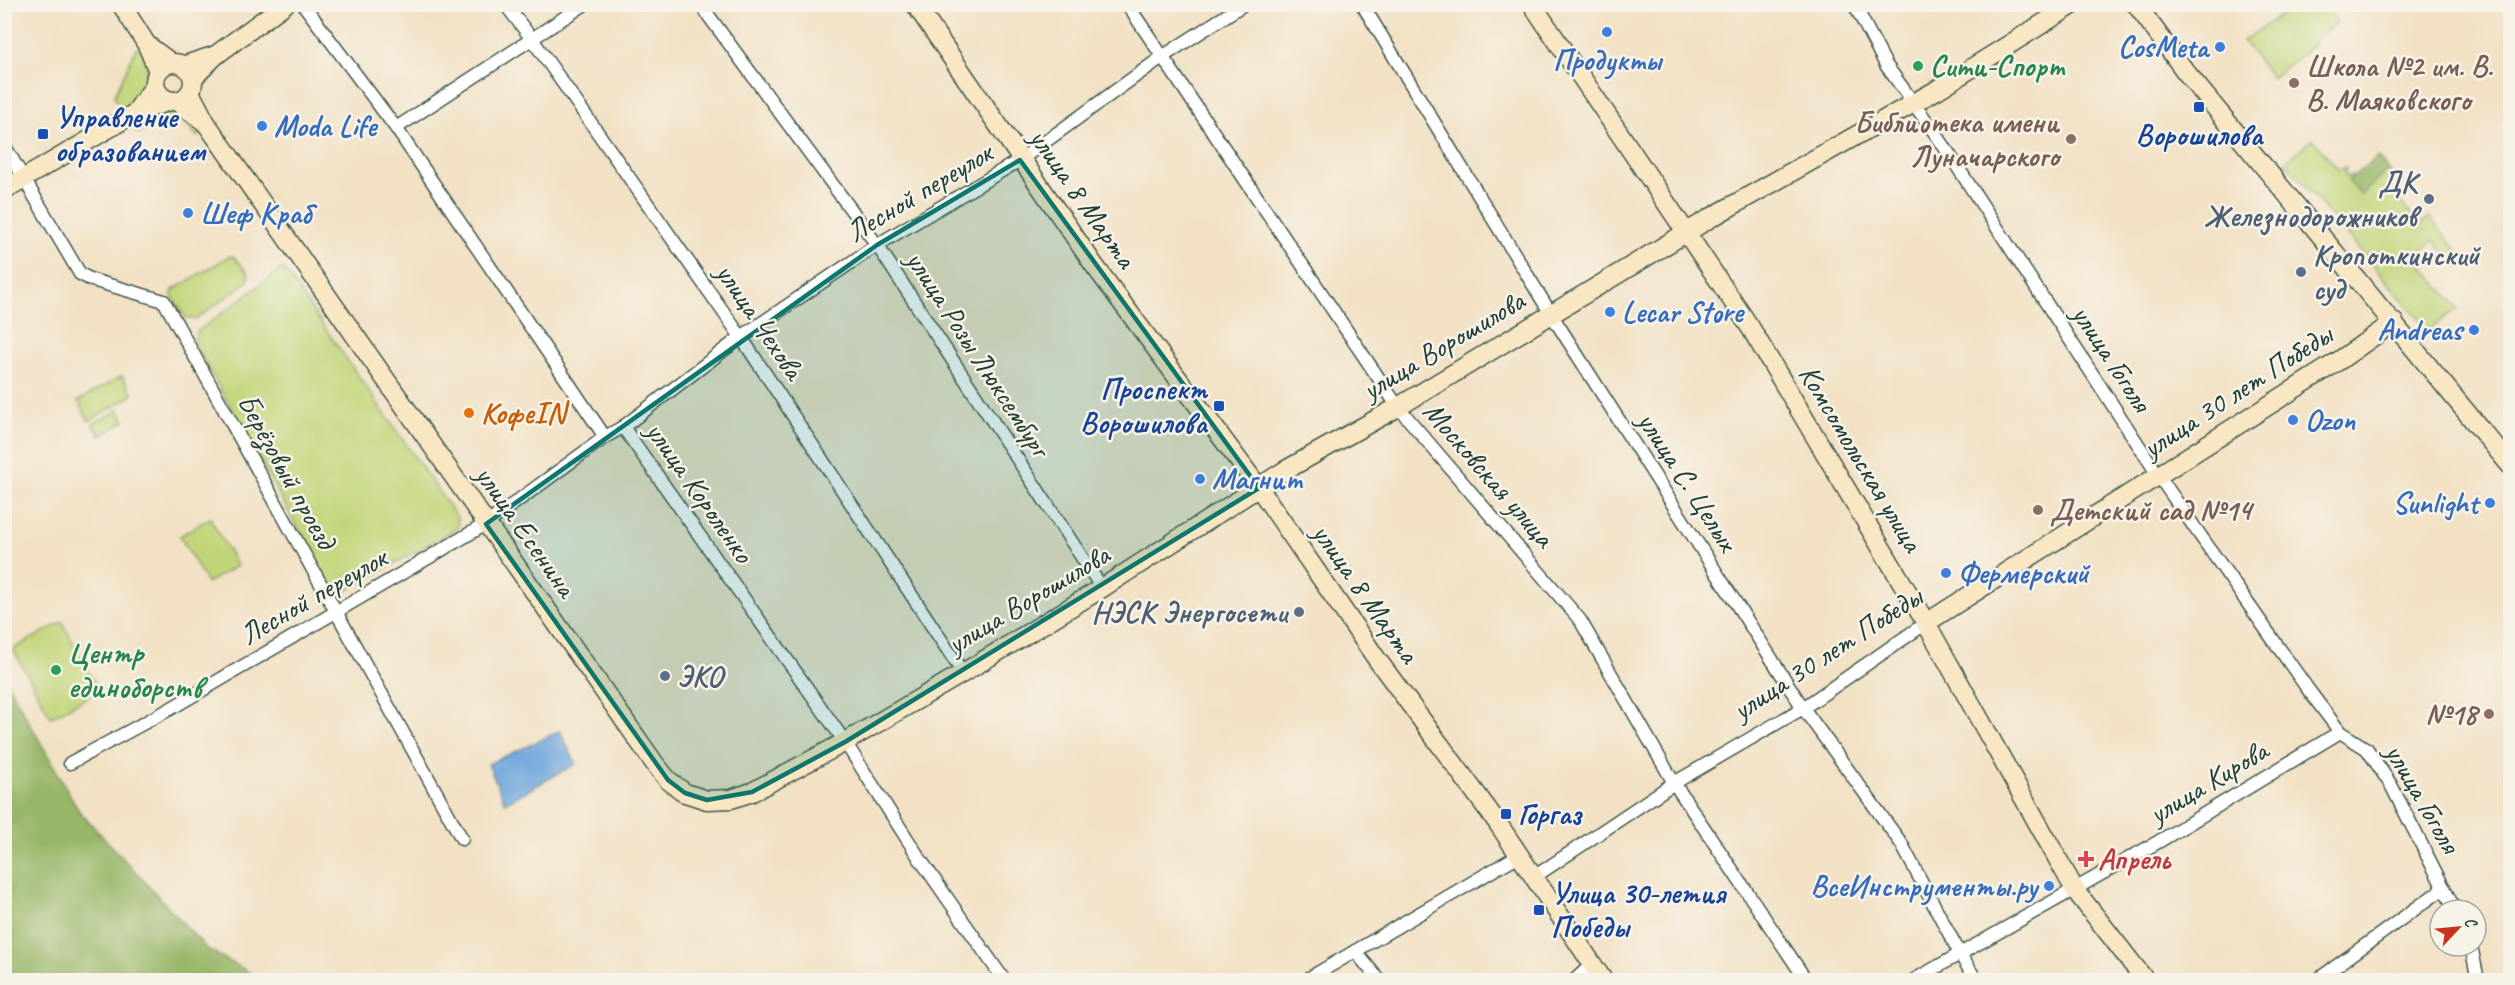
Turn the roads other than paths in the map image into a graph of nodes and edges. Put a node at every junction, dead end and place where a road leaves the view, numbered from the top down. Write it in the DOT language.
graph roads {
  1 [pos="121,4"];
  2 [pos="303,4"];
  3 [pos="505,4"];
  4 [pos="585,4"];
  5 [pos="700,4"];
  6 [pos="915,4"];
  7 [pos="1126,4"];
  8 [pos="1244,4"];
  9 [pos="1362,4"];
  10 [pos="1532,4"];
  11 [pos="1854,4"];
  12 [pos="2074,4"];
  13 [pos="2136,4"];
  14 [pos="284,5"];
  15 [pos="532,39"];
  16 [pos="1162,57"];
  17 [pos="174,82"];
  18 [pos="1914,103"];
  19 [pos="396,128"];
  20 [pos="4,145"];
  21 [pos="1020,160"];
  22 [pos="25,178"];
  23 [pos="4,190"];
  24 [pos="1685,233"];
  25 [pos="877,245"];
  26 [pos="1551,314"];
  27 [pos="2394,322"];
  28 [pos="741,337"];
  29 [pos="1398,407"];
  30 [pos="623,427"];
  31 [pos="605,437"];
  32 [pos="2511,465"];
  33 [pos="2158,476"];
  34 [pos="1259,488"];
  35 [pos="486,524"];
  36 [pos="1102,588"];
  37 [pos="336,613"];
  38 [pos="1926,623"];
  39 [pos="963,673"];
  40 [pos="1803,708"];
  41 [pos="2340,732"];
  42 [pos="845,742"];
  43 [pos="70,763"];
  44 [pos="1674,783"];
  45 [pos="462,839"];
  46 [pos="1519,855"];
  47 [pos="1534,877"];
  48 [pos="2444,888"];
  49 [pos="2075,890"];
  50 [pos="2449,898"];
  51 [pos="1355,951"];
  52 [pos="1960,954"];
  53 [pos="2473,958"];
  54 [pos="1592,964"];
  55 [pos="1004,981"];
  56 [pos="1306,981"];
  57 [pos="1378,981"];
  58 [pos="1575,981"];
  59 [pos="1603,981"];
  60 [pos="1806,981"];
  61 [pos="1914,981"];
  62 [pos="1976,981"];
  63 [pos="2145,981"];
  64 [pos="2317,981"];
  65 [pos="2478,981"];
  1 -- 17 [label="main road, улица Есенина"];
  2 -- 19 [label="street, улица Короленко"];
  3 -- 15 [label="street, улица Чехова"];
  4 -- 15 [label="street"];
  5 -- 25 [label="street, улица Розы Люксембург"];
  6 -- 21 [label="main road, улица 8 Марта"];
  7 -- 16 [label="street, Московская улица"];
  8 -- 16 [label="street, Лесной переулок"];
  9 -- 26 [label="street, улица С. Целых"];
  10 -- 24 [label="main road, Комсомольская улица"];
  11 -- 18 [label="street, улица Гоголя"];
  12 -- 18 [label="main road, улица Ворошилова"];
  13 -- 27 [label="main road"];
  14 -- 17 [label="main road"];
  15 -- 19 [label="street"];
  15 -- 28 [label="street, улица Чехова"];
  16 -- 21 [label="street, Лесной переулок"];
  16 -- 29 [label="street, Московская улица"];
  17 -- 22 [label="main road"];
  17 -- 35 [label="main road, улица Есенина"];
  18 -- 24 [label="main road, улица Ворошилова"];
  18 -- 33 [label="street, улица Гоголя"];
  19 -- 31 [label="street, улица Короленко"];
  20 -- 22 [label="street, Берёзовый проезд"];
  21 -- 25 [label="street, Лесной переулок"];
  21 -- 34 [label="main road, улица 8 Марта"];
  22 -- 23 [label="main road"];
  22 -- 37 [label="street, Берёзовый проезд"];
  24 -- 26 [label="main road, улица Ворошилова"];
  24 -- 38 [label="main road, Комсомольская улица"];
  25 -- 28 [label="street, Лесной переулок"];
  25 -- 36 [label="street, улица Розы Люксембург"];
  26 -- 29 [label="main road, улица Ворошилова"];
  26 -- 40 [label="street, улица С. Целых"];
  27 -- 32 [label="main road"];
  27 -- 33 [label="main road, улица 30 лет Победы"];
  28 -- 30 [label="street, Лесной переулок"];
  28 -- 39 [label="street, улица Чехова"];
  29 -- 34 [label="main road, улица Ворошилова"];
  29 -- 44 [label="street, Московская улица"];
  30 -- 31 [label="street, улица Короленко"];
  30 -- 42 [label="street, улица Короленко"];
  31 -- 35 [label="street, Лесной переулок"];
  33 -- 38 [label="main road, улица 30 лет Победы"];
  33 -- 41 [label="street, улица Гоголя"];
  34 -- 36 [label="main road, улица Ворошилова"];
  34 -- 46 [label="main road, улица 8 Марта"];
  35 -- 37 [label="street, Лесной переулок"];
  35 -- 42 [label="main road, улица Есенина"];
  36 -- 39 [label="main road, улица Ворошилова"];
  37 -- 43 [label="street, Лесной переулок"];
  37 -- 45 [label="street, Берёзовый проезд"];
  38 -- 40 [label="street, улица 30 лет Победы"];
  38 -- 49 [label="main road, Комсомольская улица"];
  39 -- 42 [label="main road, улица Ворошилова"];
  40 -- 44 [label="street, улица 30 лет Победы"];
  40 -- 52 [label="street, улица С. Целых"];
  41 -- 48 [label="street, улица Гоголя"];
  41 -- 49 [label="street, улица Кирова"];
  42 -- 55 [label="street, улица Короленко"];
  44 -- 47 [label="street, улица 30 лет Победы"];
  44 -- 60 [label="street, Московская улица"];
  46 -- 47 [label="main road, улица 8 Марта"];
  46 -- 51 [label="street"];
  47 -- 54 [label="main road, улица 8 Марта"];
  48 -- 50 [label="street, улица Гоголя"];
  48 -- 64 [label="street"];
  49 -- 52 [label="street, улица Кирова"];
  49 -- 63 [label="main road, Комсомольская улица"];
  51 -- 56 [label="street"];
  51 -- 57 [label="street"];
  52 -- 61 [label="street, улица Кирова"];
  52 -- 62 [label="street, улица С. Целых"];
  53 -- 65 [label="street"];
  54 -- 58 [label="street"];
  54 -- 59 [label="main road, улица 8 Марта"];
}
